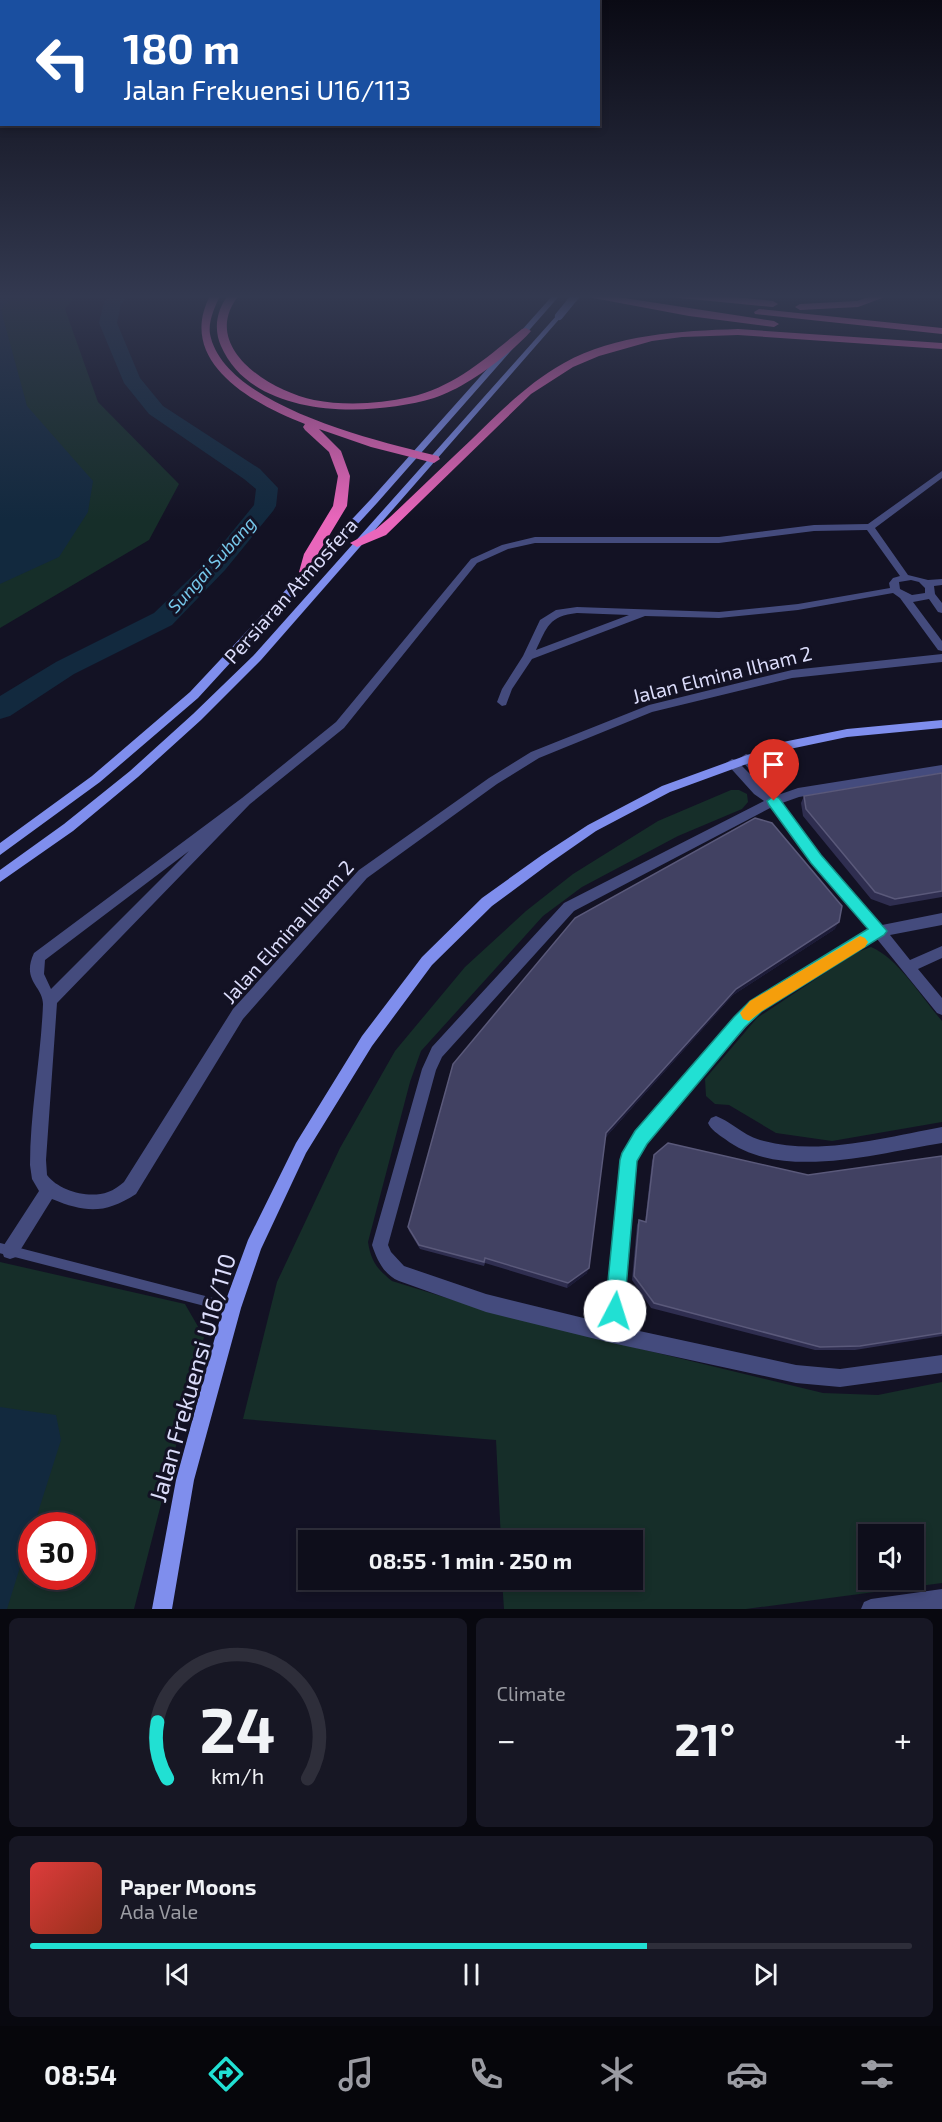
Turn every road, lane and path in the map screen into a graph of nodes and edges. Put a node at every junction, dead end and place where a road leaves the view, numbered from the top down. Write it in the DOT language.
graph roads {
  1 [pos="225,369"];
  2 [pos="244,369"];
  3 [pos="476,369"];
  4 [pos="492,369"];
  5 [pos="513,369"];
  6 [pos="562,369"];
  7 [pos="290,414"];
  8 [pos="414,455"];
  9 [pos="434,459"];
  10 [pos="942,474"];
  11 [pos="870,528"];
  12 [pos="357,543"];
  13 [pos="306,572"];
  14 [pos="905,576"];
  15 [pos="942,582"];
  16 [pos="928,589"];
  17 [pos="900,593"];
  18 [pos="942,610"];
  19 [pos="648,612"];
  20 [pos="942,648"];
  21 [pos="528,657"];
  22 [pos="942,658"];
  23 [pos="502,702"];
  24 [pos="942,724"];
  25 [pos="739,760"];
  26 [pos="942,769"];
  27 [pos="246,801"];
  28 [pos="774,801"];
  29 [pos="0,850"];
  30 [pos="0,877"];
  31 [pos="942,919"];
  32 [pos="879,931"];
  33 [pos="942,952"];
  34 [pos="908,967"];
  35 [pos="50,1000"];
  36 [pos="942,1009"];
  37 [pos="716,1123"];
  38 [pos="942,1135"];
  39 [pos="49,1190"];
  40 [pos="5,1250"];
  41 [pos="232,1308"];
  42 [pos="612,1334"];
  43 [pos="942,1364"];
  44 [pos="942,1599"];
  45 [pos="162,1609"];
  46 [pos="871,1609"];
  1 -- 7 [label="highway"];
  2 -- 3 [label="highway"];
  4 -- 8 [label="main road, Persiaran Atmosfera"];
  5 -- 9 [label="main road, Persiaran Atmosfera, bridge"];
  6 -- 12 [label="highway"];
  7 -- 8 [label="highway"];
  7 -- 13 [label="highway"];
  8 -- 9 [label="highway"];
  8 -- 13 [label="main road, Persiaran Atmosfera"];
  9 -- 12 [label="main road, Persiaran Atmosfera"];
  10 -- 11 [label="street"];
  11 -- 14 [label="street"];
  11 -- 27 [label="street"];
  12 -- 30 [label="main road, Persiaran Atmosfera"];
  13 -- 29 [label="main road, Persiaran Atmosfera"];
  14 -- 16 [label="street"];
  14 -- 17 [label="street"];
  15 -- 16 [label="street"];
  16 -- 17 [label="street"];
  16 -- 18 [label="street"];
  17 -- 19 [label="street"];
  17 -- 20 [label="street"];
  19 -- 21 [label="street"];
  19 -- 21 [label="street"];
  21 -- 23 [label="street"];
  22 -- 39 [label="street, Jalan Elmina Ilham 2"];
  24 -- 25 [label="main road, Jalan Frekuensi U16/110"];
  25 -- 28 [label="street"];
  25 -- 41 [label="main road, Jalan Frekuensi U16/110"];
  26 -- 28 [label="street"];
  27 -- 35 [label="street"];
  27 -- 35 [label="street"];
  28 -- 32 [label="street"];
  28 -- 42 [label="street"];
  31 -- 32 [label="street"];
  32 -- 34 [label="street"];
  32 -- 42 [label="street"];
  33 -- 34 [label="street"];
  34 -- 36 [label="street"];
  35 -- 39 [label="street"];
  37 -- 38 [label="street"];
  39 -- 40 [label="street"];
  40 -- 41 [label="lane"];
  41 -- 45 [label="main road, Jalan Frekuensi U16/110"];
  42 -- 43 [label="street"];
  44 -- 46 [label="street"];
}
